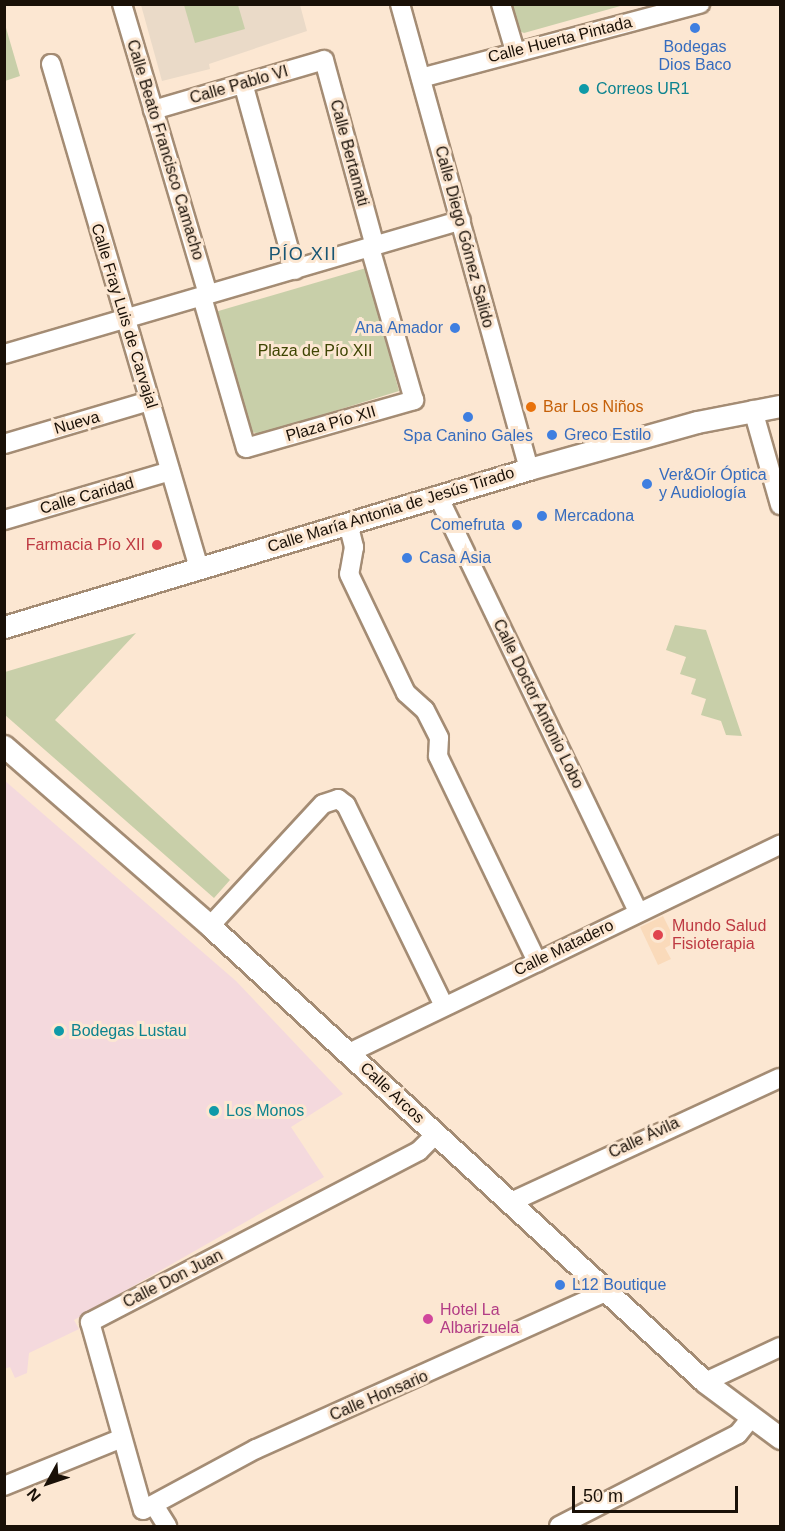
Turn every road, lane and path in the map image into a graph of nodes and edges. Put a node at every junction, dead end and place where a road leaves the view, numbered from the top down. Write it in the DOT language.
graph roads {
  1 [pos="122,4"];
  2 [pos="400,4"];
  3 [pos="501,4"];
  4 [pos="699,4"];
  5 [pos="657,10"];
  6 [pos="515,51"];
  7 [pos="324,60"];
  8 [pos="51,64"];
  9 [pos="421,78"];
  10 [pos="243,83"];
  11 [pos="153,110"];
  12 [pos="460,220"];
  13 [pos="372,247"];
  14 [pos="295,270"];
  15 [pos="205,296"];
  16 [pos="123,320"];
  17 [pos="4,354"];
  18 [pos="149,401"];
  19 [pos="780,406"];
  20 [pos="753,410"];
  21 [pos="4,444"];
  22 [pos="529,469"];
  23 [pos="170,471"];
  24 [pos="438,496"];
  25 [pos="780,505"];
  26 [pos="4,520"];
  27 [pos="348,523"];
  28 [pos="199,568"];
  29 [pos="4,627"];
  30 [pos="4,746"];
  31 [pos="780,845"];
  32 [pos="638,912"];
  33 [pos="210,926"];
  34 [pos="537,962"];
  35 [pos="444,1006"];
  36 [pos="349,1053"];
  37 [pos="780,1078"];
  38 [pos="436,1134"];
  39 [pos="510,1203"];
  40 [pos="606,1291"];
  41 [pos="780,1347"];
  42 [pos="705,1382"];
  43 [pos="751,1418"];
  44 [pos="122,1438"];
  45 [pos="780,1438"];
  46 [pos="4,1486"];
  47 [pos="154,1505"];
  48 [pos="167,1527"];
  49 [pos="559,1527"];
  1 -- 11 [label="street, Calle Beato Francisco Camacho"];
  2 -- 9 [label="street, Calle Diego Gómez Salido"];
  3 -- 6 [label="street"];
  4 -- 5 [label="street, Calle Huerta Pintada"];
  5 -- 6 [label="street, Calle Huerta Pintada"];
  6 -- 9 [label="street, Calle Huerta Pintada"];
  7 -- 10 [label="street, Calle Pablo VI"];
  7 -- 13 [label="street, Calle Bertamati"];
  8 -- 16 [label="street, Calle Fray Luis de Carvajal"];
  9 -- 12 [label="street, Calle Diego Gómez Salido"];
  10 -- 11 [label="street, Calle Pablo VI"];
  10 -- 14 [label="street"];
  11 -- 15 [label="street, Calle Beato Francisco Camacho"];
  12 -- 13 [label="street"];
  12 -- 22 [label="street, Calle Diego Gómez Salido"];
  13 -- 14 [label="street"];
  13 -- 15 [label="street, Plaza Pío XII"];
  14 -- 15 [label="street"];
  15 -- 16 [label="street"];
  16 -- 17 [label="street"];
  16 -- 18 [label="street, Calle Fray Luis de Carvajal"];
  18 -- 21 [label="street, Nueva"];
  18 -- 23 [label="street, Calle Fray Luis de Carvajal"];
  19 -- 20 [label="street, Calle María Antonia de Jesús Tirado"];
  20 -- 22 [label="street, Calle María Antonia de Jesús Tirado"];
  20 -- 25 [label="street"];
  22 -- 24 [label="street, Calle María Antonia de Jesús Tirado"];
  23 -- 26 [label="street, Calle Caridad"];
  23 -- 28 [label="street, Calle Fray Luis de Carvajal"];
  24 -- 27 [label="street, Calle María Antonia de Jesús Tirado"];
  24 -- 32 [label="street, Calle Doctor Antonio Lobo"];
  27 -- 28 [label="street, Calle María Antonia de Jesús Tirado"];
  27 -- 34 [label="street"];
  28 -- 29 [label="street, Calle María Antonia de Jesús Tirado"];
  30 -- 33 [label="street, Calle Arcos"];
  31 -- 32 [label="street, Calle Matadero"];
  32 -- 34 [label="street, Calle Matadero"];
  33 -- 35 [label="street"];
  33 -- 36 [label="street, Calle Arcos"];
  34 -- 35 [label="street, Calle Matadero"];
  35 -- 36 [label="street, Calle Matadero"];
  36 -- 38 [label="street, Calle Arcos"];
  37 -- 39 [label="street, Calle Ávila"];
  38 -- 39 [label="street, Calle Arcos"];
  38 -- 44 [label="street, Calle Don Juan"];
  39 -- 40 [label="street, Calle Arcos"];
  40 -- 42 [label="street, Calle Arcos"];
  40 -- 47 [label="street, Calle Honsario"];
  41 -- 42 [label="street"];
  42 -- 43 [label="street, Calle Arcos"];
  43 -- 45 [label="street, Calle Arcos"];
  43 -- 49 [label="street"];
  44 -- 46 [label="street"];
  44 -- 47 [label="street, Calle Don Juan"];
  47 -- 48 [label="street"];
}
